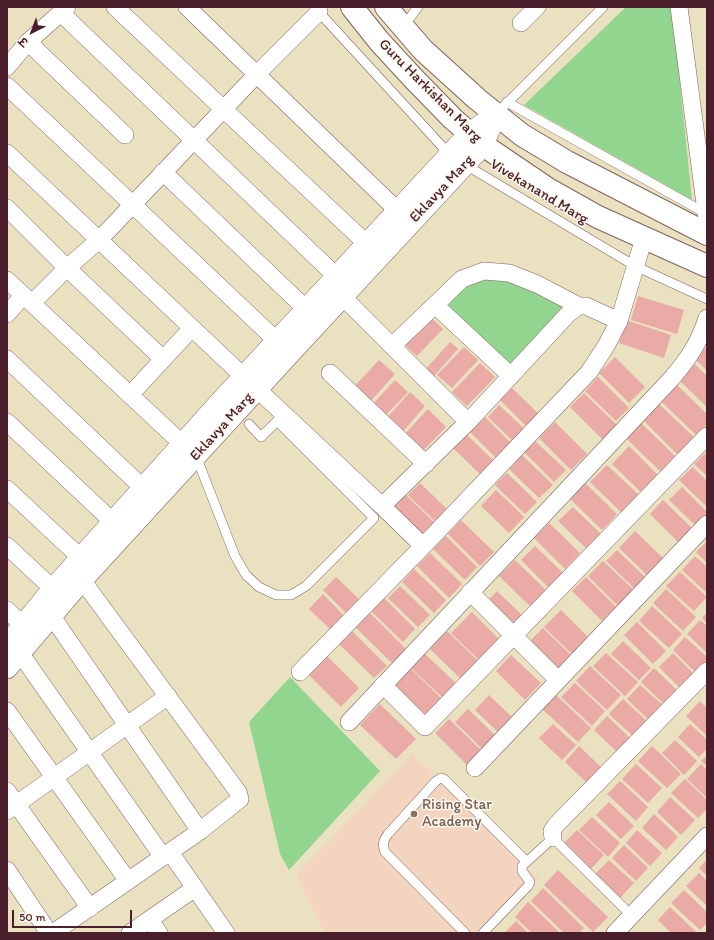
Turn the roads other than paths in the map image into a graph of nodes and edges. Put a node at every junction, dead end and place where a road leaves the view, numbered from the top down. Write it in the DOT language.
graph roads {
  1 [pos="115,7"];
  2 [pos="187,7"];
  3 [pos="352,7"];
  4 [pos="386,7"];
  5 [pos="418,7"];
  6 [pos="537,7"];
  7 [pos="603,7"];
  8 [pos="679,7"];
  9 [pos="320,9"];
  10 [pos="64,10"];
  11 [pos="521,23"];
  12 [pos="403,28"];
  13 [pos="28,42"];
  14 [pos="7,67"];
  15 [pos="257,74"];
  16 [pos="7,86"];
  17 [pos="501,108"];
  18 [pos="223,109"];
  19 [pos="125,135"];
  20 [pos="476,140"];
  21 [pos="193,141"];
  22 [pos="7,154"];
  23 [pos="703,159"];
  24 [pos="457,160"];
  25 [pos="163,172"];
  26 [pos="132,205"];
  27 [pos="7,208"];
  28 [pos="398,211"];
  29 [pos="707,219"];
  30 [pos="644,238"];
  31 [pos="99,240"];
  32 [pos="367,244"];
  33 [pos="635,266"];
  34 [pos="707,266"];
  35 [pos="68,268"];
  36 [pos="7,280"];
  37 [pos="340,286"];
  38 [pos="707,299"];
  39 [pos="28,300"];
  40 [pos="435,305"];
  41 [pos="579,306"];
  42 [pos="307,310"];
  43 [pos="7,314"];
  44 [pos="707,318"];
  45 [pos="619,320"];
  46 [pos="192,328"];
  47 [pos="277,341"];
  48 [pos="392,346"];
  49 [pos="7,359"];
  50 [pos="163,359"];
  51 [pos="330,373"];
  52 [pos="512,376"];
  53 [pos="250,383"];
  54 [pos="130,395"];
  55 [pos="7,422"];
  56 [pos="468,422"];
  57 [pos="249,424"];
  58 [pos="707,436"];
  59 [pos="189,450"];
  60 [pos="426,464"];
  61 [pos="143,488"];
  62 [pos="7,489"];
  63 [pos="382,506"];
  64 [pos="113,522"];
  65 [pos="707,524"];
  66 [pos="7,546"];
  67 [pos="423,546"];
  68 [pos="81,558"];
  69 [pos="82,580"];
  70 [pos="53,589"];
  71 [pos="470,592"];
  72 [pos="7,610"];
  73 [pos="51,616"];
  74 [pos="29,630"];
  75 [pos="514,636"];
  76 [pos="11,655"];
  77 [pos="300,672"];
  78 [pos="707,672"];
  79 [pos="558,680"];
  80 [pos="383,685"];
  81 [pos="168,696"];
  82 [pos="7,711"];
  83 [pos="349,722"];
  84 [pos="127,725"];
  85 [pos="89,752"];
  86 [pos="475,768"];
  87 [pos="54,777"];
  88 [pos="10,802"];
  89 [pos="200,831"];
  90 [pos="707,836"];
  91 [pos="552,838"];
  92 [pos="167,854"];
  93 [pos="526,861"];
  94 [pos="7,870"];
  95 [pos="128,881"];
  96 [pos="195,888"];
  97 [pos="90,908"];
  98 [pos="632,916"];
  99 [pos="154,926"];
  100 [pos="49,933"];
  101 [pos="53,933"];
  102 [pos="130,933"];
  103 [pos="226,933"];
  104 [pos="465,933"];
  105 [pos="483,933"];
  106 [pos="615,933"];
  1 -- 18 [label="street"];
  2 -- 15 [label="street"];
  3 -- 20 [label="main road, Guru Harkishan Marg"];
  4 -- 12 [label="main road, Guru Harkishan Marg"];
  5 -- 12 [label="lane"];
  6 -- 11 [label="street"];
  7 -- 17 [label="lane"];
  8 -- 23 [label="street"];
  9 -- 15 [label="street"];
  9 -- 24 [label="lane, Vivekanand Marg"];
  10 -- 13 [label="street"];
  10 -- 21 [label="street"];
  12 -- 17 [label="main road, Guru Harkishan Marg"];
  13 -- 14 [label="street"];
  13 -- 19 [label="street"];
  15 -- 18 [label="street"];
  15 -- 28 [label="street"];
  16 -- 26 [label="street"];
  17 -- 20 [label="street, Eklavya Marg"];
  17 -- 29 [label="main road, Guru Harkishan Marg"];
  18 -- 21 [label="street"];
  18 -- 32 [label="street"];
  20 -- 24 [label="street, Eklavya Marg"];
  20 -- 30 [label="main road, Guru Harkishan Marg"];
  21 -- 25 [label="street"];
  21 -- 37 [label="street"];
  22 -- 31 [label="street"];
  23 -- 29 [label="street"];
  24 -- 28 [label="street, Eklavya Marg"];
  24 -- 33 [label="lane, Vivekanand Marg"];
  24 -- 37 [label="street, Eklavya Marg"];
  25 -- 26 [label="street"];
  25 -- 42 [label="street"];
  26 -- 31 [label="street"];
  26 -- 47 [label="street"];
  27 -- 35 [label="street"];
  28 -- 32 [label="street, Eklavya Marg"];
  30 -- 33 [label="street"];
  30 -- 34 [label="main road, Guru Harkishan Marg"];
  31 -- 35 [label="street"];
  31 -- 46 [label="street"];
  32 -- 37 [label="street, Eklavya Marg"];
  33 -- 38 [label="lane, Vivekanand Marg"];
  33 -- 45 [label="street"];
  35 -- 39 [label="street"];
  35 -- 50 [label="street"];
  36 -- 39 [label="street"];
  37 -- 42 [label="street, Eklavya Marg"];
  37 -- 48 [label="street"];
  37 -- 53 [label="street, Eklavya Marg"];
  39 -- 43 [label="street"];
  39 -- 54 [label="street"];
  40 -- 41 [label="street"];
  40 -- 48 [label="street"];
  40 -- 52 [label="street"];
  41 -- 45 [label="street"];
  41 -- 52 [label="street"];
  42 -- 47 [label="street, Eklavya Marg"];
  44 -- 71 [label="street"];
  45 -- 67 [label="street"];
  46 -- 50 [label="street"];
  46 -- 53 [label="street"];
  47 -- 53 [label="street, Eklavya Marg"];
  48 -- 56 [label="street"];
  49 -- 61 [label="street"];
  50 -- 54 [label="street"];
  51 -- 60 [label="street"];
  52 -- 56 [label="street"];
  53 -- 59 [label="street, Eklavya Marg"];
  53 -- 63 [label="street"];
  54 -- 59 [label="street"];
  55 -- 64 [label="street"];
  56 -- 60 [label="street"];
  57 -- 59 [label="lane"];
  58 -- 75 [label="street"];
  59 -- 61 [label="street, Eklavya Marg"];
  59 -- 69 [label="street, Eklavya Marg"];
  60 -- 63 [label="street"];
  61 -- 64 [label="street, Eklavya Marg"];
  62 -- 68 [label="street"];
  63 -- 67 [label="street"];
  64 -- 68 [label="street, Eklavya Marg"];
  65 -- 79 [label="street"];
  66 -- 70 [label="street"];
  67 -- 77 [label="street"];
  68 -- 70 [label="street, Eklavya Marg"];
  69 -- 73 [label="street, Eklavya Marg"];
  69 -- 81 [label="street"];
  70 -- 74 [label="street, Eklavya Marg"];
  71 -- 75 [label="street"];
  71 -- 80 [label="street"];
  72 -- 74 [label="street"];
  73 -- 74 [label="street, Eklavya Marg"];
  73 -- 84 [label="street"];
  74 -- 76 [label="street, Eklavya Marg"];
  75 -- 79 [label="street"];
  75 -- 80 [label="street"];
  76 -- 85 [label="street"];
  78 -- 91 [label="street"];
  79 -- 86 [label="street"];
  80 -- 83 [label="street"];
  81 -- 84 [label="street"];
  81 -- 89 [label="street"];
  82 -- 87 [label="street"];
  84 -- 85 [label="street"];
  84 -- 89 [label="street"];
  85 -- 87 [label="street"];
  85 -- 92 [label="street"];
  87 -- 88 [label="street"];
  87 -- 95 [label="street"];
  88 -- 97 [label="street"];
  89 -- 92 [label="street"];
  90 -- 98 [label="street"];
  91 -- 93 [label="lane"];
  91 -- 98 [label="lane"];
  92 -- 95 [label="street"];
  92 -- 96 [label="street"];
  93 -- 104 [label="lane"];
  93 -- 105 [label="lane"];
  94 -- 100 [label="street"];
  95 -- 97 [label="street"];
  96 -- 99 [label="street"];
  96 -- 103 [label="street"];
  97 -- 101 [label="street"];
  98 -- 106 [label="street"];
  99 -- 102 [label="street"];
}
